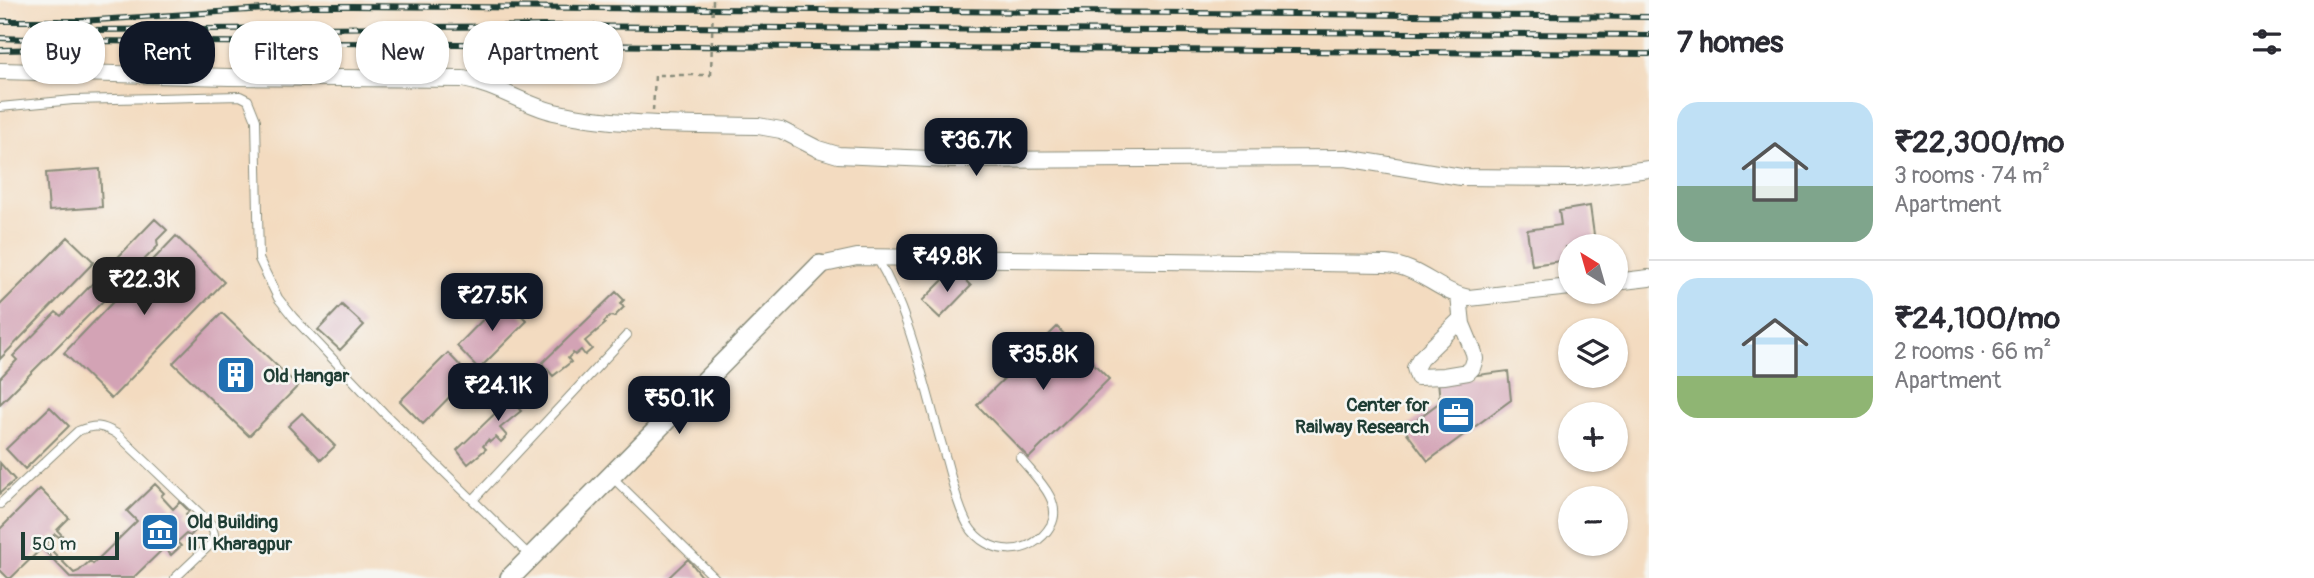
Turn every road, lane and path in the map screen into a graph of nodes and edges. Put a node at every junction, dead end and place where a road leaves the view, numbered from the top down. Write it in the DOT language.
graph roads {
  1 [pos="713,0"];
  2 [pos="0,71"];
  3 [pos="0,107"];
  4 [pos="652,122"];
  5 [pos="1649,169"];
  6 [pos="877,258"];
  7 [pos="820,265"];
  8 [pos="1649,278"];
  9 [pos="1628,280"];
  10 [pos="1558,288"];
  11 [pos="1459,296"];
  12 [pos="1461,319"];
  13 [pos="627,335"];
  14 [pos="1020,458"];
  15 [pos="611,476"];
  16 [pos="473,500"];
  17 [pos="0,504"];
  18 [pos="531,557"];
  19 [pos="175,578"];
  20 [pos="510,578"];
  21 [pos="715,578"];
  1 -- 4 [label="path, bridge"];
  2 -- 4 [label="street"];
  3 -- 16 [label="lane"];
  4 -- 5 [label="street"];
  6 -- 7 [label="street"];
  6 -- 11 [label="street"];
  6 -- 14 [label="lane"];
  7 -- 15 [label="street"];
  8 -- 9 [label="street"];
  10 -- 11 [label="street"];
  11 -- 12 [label="street"];
  13 -- 16 [label="lane"];
  15 -- 18 [label="street"];
  15 -- 21 [label="lane"];
  16 -- 18 [label="lane"];
  17 -- 19 [label="lane"];
  18 -- 20 [label="street"];
}
